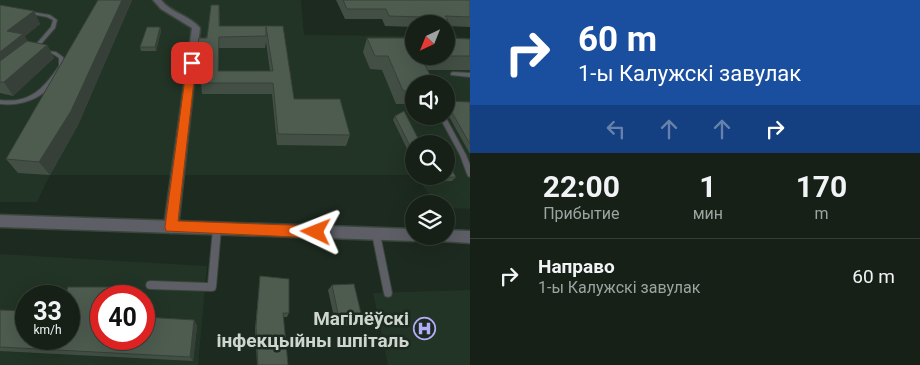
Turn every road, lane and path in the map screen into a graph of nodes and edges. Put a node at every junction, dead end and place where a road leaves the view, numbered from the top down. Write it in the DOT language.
graph roads {
  1 [pos="157,0"];
  2 [pos="19,11"];
  3 [pos="34,50"];
  4 [pos="27,55"];
  5 [pos="453,74"];
  6 [pos="470,75"];
  7 [pos="0,102"];
  8 [pos="447,125"];
  9 [pos="470,174"];
  10 [pos="0,221"];
  11 [pos="171,227"];
  12 [pos="217,229"];
  13 [pos="376,234"];
  14 [pos="405,235"];
  15 [pos="455,236"];
  16 [pos="470,237"];
  17 [pos="155,285"];
  18 [pos="388,292"];
  1 -- 11 [label="street"];
  2 -- 3 [label="lane"];
  3 -- 4 [label="lane"];
  3 -- 7 [label="lane"];
  5 -- 6 [label="lane"];
  8 -- 9 [label="lane"];
  10 -- 11 [label="street"];
  11 -- 12 [label="street"];
  12 -- 13 [label="street"];
  12 -- 17 [label="lane"];
  13 -- 14 [label="street"];
  13 -- 18 [label="lane"];
  15 -- 16 [label="street"];
}
